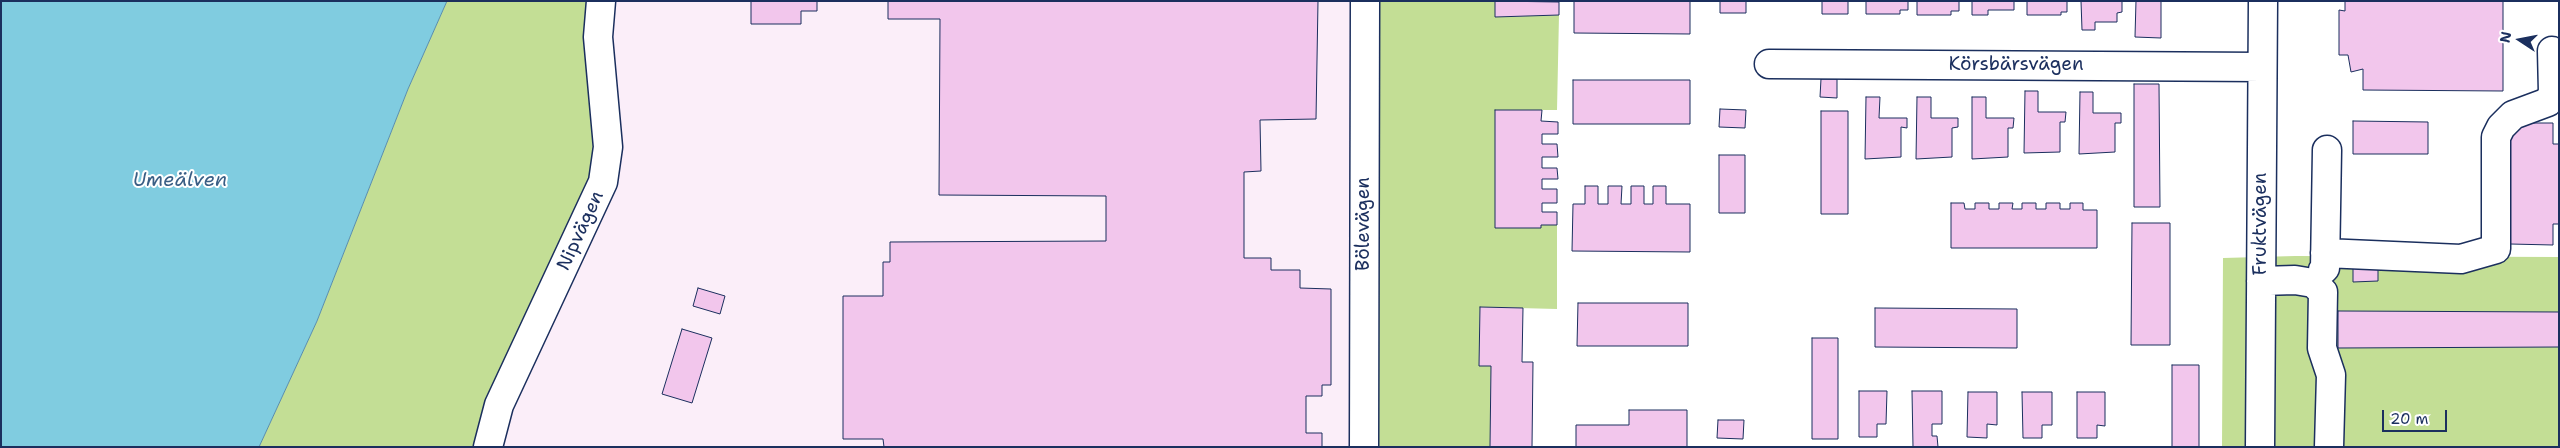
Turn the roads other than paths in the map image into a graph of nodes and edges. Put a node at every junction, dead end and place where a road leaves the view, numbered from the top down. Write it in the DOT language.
graph roads {
  1 [pos="601,1"];
  2 [pos="1365,1"];
  3 [pos="2263,1"];
  4 [pos="2552,51"];
  5 [pos="1769,64"];
  6 [pos="2262,67"];
  7 [pos="2327,150"];
  8 [pos="2325,253"];
  9 [pos="2261,281"];
  10 [pos="2313,283"];
  11 [pos="488,447"];
  12 [pos="1364,447"];
  13 [pos="2260,447"];
  14 [pos="2329,447"];
  1 -- 11 [label="street, Nipvägen"];
  2 -- 12 [label="street, Bölevägen"];
  3 -- 6 [label="street, Fruktvägen"];
  4 -- 8 [label="street"];
  5 -- 6 [label="street, Körsbärsvägen"];
  6 -- 9 [label="street, Fruktvägen"];
  7 -- 8 [label="street"];
  8 -- 10 [label="street"];
  9 -- 10 [label="street"];
  9 -- 13 [label="street, Fruktvägen"];
  10 -- 14 [label="street"];
}
